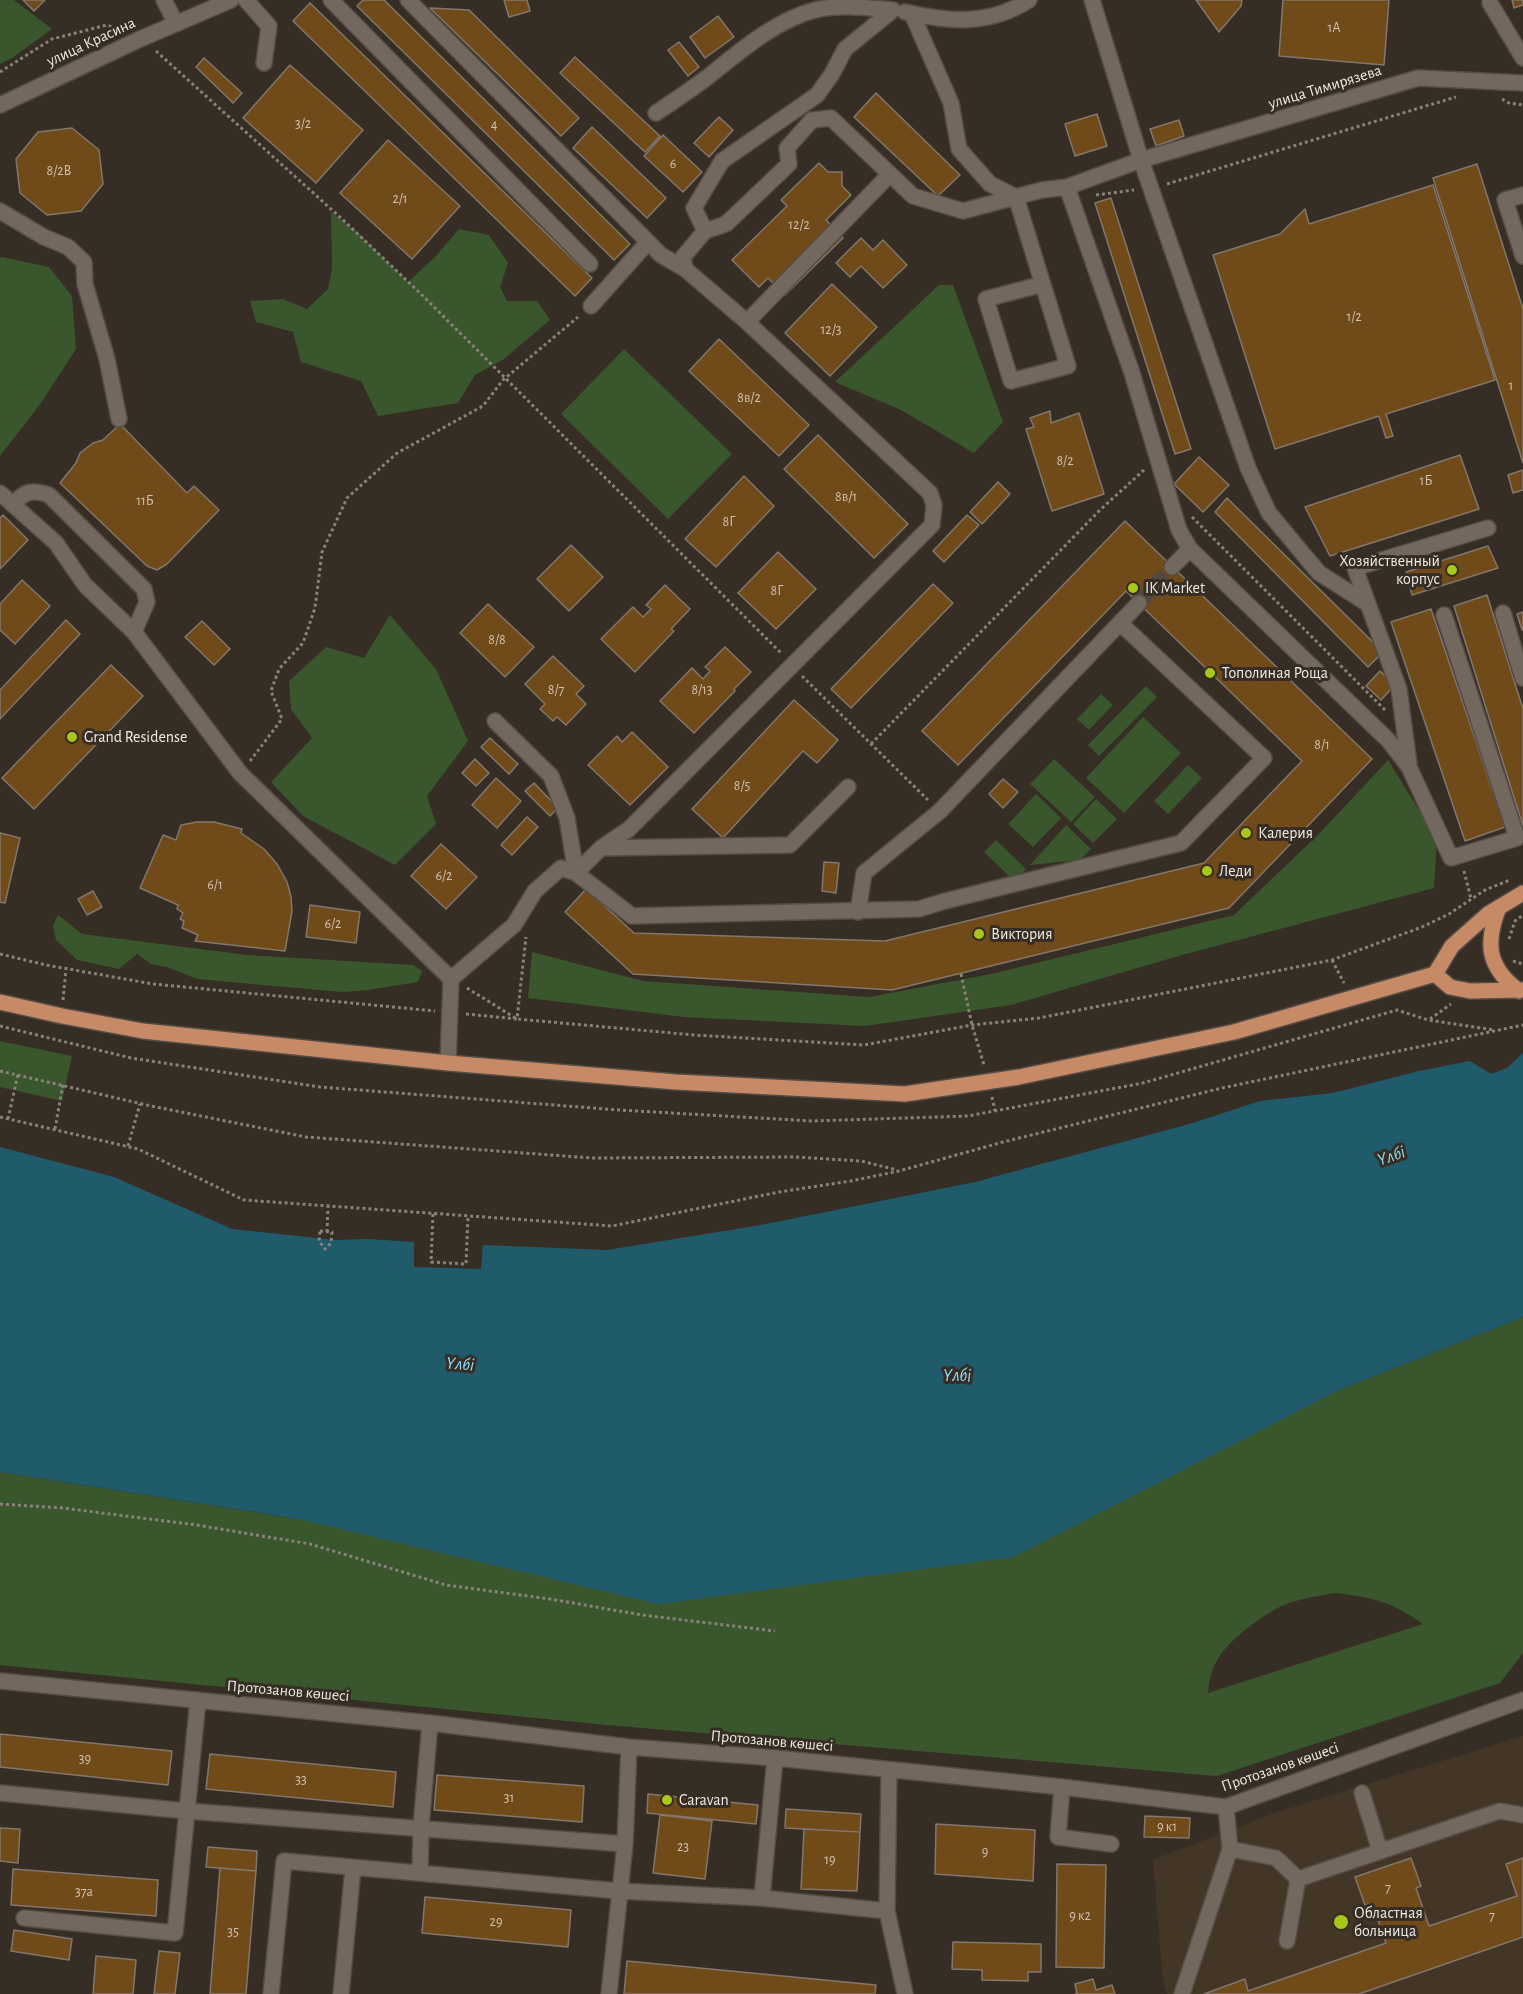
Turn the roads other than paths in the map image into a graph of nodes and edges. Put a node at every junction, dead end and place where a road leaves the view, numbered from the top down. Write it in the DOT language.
graph roads {
  1 [pos="164,0"];
  2 [pos="231,0"];
  3 [pos="246,0"];
  4 [pos="331,0"];
  5 [pos="408,0"];
  6 [pos="1029,0"];
  7 [pos="1092,0"];
  8 [pos="1490,3"];
  9 [pos="893,5"];
  10 [pos="912,14"];
  11 [pos="176,24"];
  12 [pos="1523,58"];
  13 [pos="264,63"];
  14 [pos="1523,83"];
  15 [pos="0,105"];
  16 [pos="656,113"];
  17 [pos="1141,160"];
  18 [pos="890,174"];
  19 [pos="1067,187"];
  20 [pos="1523,195"];
  21 [pos="1016,197"];
  22 [pos="0,212"];
  23 [pos="705,231"];
  24 [pos="648,242"];
  25 [pos="1523,256"];
  26 [pos="590,264"];
  27 [pos="685,269"];
  28 [pos="1042,284"];
  29 [pos="591,306"];
  30 [pos="747,322"];
  31 [pos="119,419"];
  32 [pos="0,493"];
  33 [pos="13,504"];
  34 [pos="1488,528"];
  35 [pos="1190,549"];
  36 [pos="1172,567"];
  37 [pos="1138,603"];
  38 [pos="1368,604"];
  39 [pos="1503,613"];
  40 [pos="1444,615"];
  41 [pos="1120,623"];
  42 [pos="134,632"];
  43 [pos="1523,678"];
  44 [pos="495,722"];
  45 [pos="1409,767"];
  46 [pos="848,787"];
  47 [pos="1520,837"];
  48 [pos="601,848"];
  49 [pos="576,873"];
  50 [pos="1523,893"];
  51 [pos="1499,907"];
  52 [pos="858,912"];
  53 [pos="1435,974"];
  54 [pos="451,979"];
  55 [pos="1521,990"];
  56 [pos="0,1002"];
  57 [pos="448,1063"];
  58 [pos="0,1681"];
  59 [pos="198,1700"];
  60 [pos="1523,1700"];
  61 [pos="430,1723"];
  62 [pos="629,1747"];
  63 [pos="775,1758"];
  64 [pos="889,1770"];
  65 [pos="1062,1787"];
  66 [pos="0,1793"];
  67 [pos="1362,1793"];
  68 [pos="1226,1807"];
  69 [pos="187,1811"];
  70 [pos="1523,1815"];
  71 [pos="421,1827"];
  72 [pos="625,1844"];
  73 [pos="1111,1844"];
  74 [pos="1230,1849"];
  75 [pos="1380,1851"];
  76 [pos="353,1868"];
  77 [pos="420,1873"];
  78 [pos="1298,1879"];
  79 [pos="620,1891"];
  80 [pos="762,1899"];
  81 [pos="887,1911"];
  82 [pos="24,1918"];
  83 [pos="1287,1941"];
  84 [pos="271,1994"];
  85 [pos="342,1994"];
  86 [pos="609,1994"];
  87 [pos="905,1994"];
  88 [pos="1182,1994"];
  1 -- 11 [label="street"];
  2 -- 11 [label="street, улица Красина"];
  3 -- 13 [label="street"];
  4 -- 26 [label="street"];
  5 -- 24 [label="street"];
  6 -- 10 [label="street"];
  7 -- 17 [label="street"];
  8 -- 12 [label="street"];
  9 -- 10 [label="street"];
  9 -- 16 [label="street"];
  9 -- 23 [label="street"];
  10 -- 21 [label="street"];
  11 -- 15 [label="street, улица Красина"];
  14 -- 17 [label="street, улица Тимирязева"];
  17 -- 19 [label="street, улица Тимирязева"];
  17 -- 38 [label="street"];
  18 -- 21 [label="street, улица Тимирязева"];
  18 -- 23 [label="street, улица Тимирязева"];
  18 -- 30 [label="street"];
  19 -- 21 [label="street, улица Тимирязева"];
  19 -- 35 [label="street"];
  20 -- 25 [label="street"];
  21 -- 28 [label="street"];
  22 -- 31 [label="street"];
  23 -- 27 [label="street"];
  24 -- 27 [label="street"];
  24 -- 29 [label="street"];
  27 -- 30 [label="street"];
  28 -- 28 [label="street"];
  30 -- 48 [label="street"];
  32 -- 33 [label="street"];
  33 -- 42 [label="street"];
  33 -- 42 [label="street"];
  34 -- 38 [label="street"];
  35 -- 36 [label="street"];
  35 -- 45 [label="street"];
  37 -- 41 [label="street"];
  38 -- 45 [label="street"];
  39 -- 43 [label="street"];
  40 -- 47 [label="street"];
  41 -- 52 [label="street"];
  41 -- 52 [label="street"];
  42 -- 54 [label="street"];
  44 -- 49 [label="street"];
  45 -- 47 [label="street"];
  46 -- 48 [label="street"];
  48 -- 49 [label="street"];
  49 -- 52 [label="street"];
  49 -- 54 [label="street"];
  50 -- 51 [label="main road"];
  51 -- 53 [label="main road"];
  51 -- 55 [label="main road"];
  53 -- 55 [label="main road"];
  53 -- 57 [label="main road"];
  54 -- 57 [label="street"];
  56 -- 57 [label="main road"];
  58 -- 59 [label="street, Протозанов көшесі"];
  59 -- 61 [label="street, Протозанов көшесі"];
  59 -- 69 [label="street"];
  60 -- 68 [label="street, Протозанов көшесі"];
  61 -- 62 [label="street, Протозанов көшесі"];
  61 -- 71 [label="street"];
  62 -- 63 [label="street, Протозанов көшесі"];
  62 -- 72 [label="street"];
  63 -- 64 [label="street, Протозанов көшесі"];
  63 -- 80 [label="street"];
  64 -- 65 [label="street, Протозанов көшесі"];
  64 -- 81 [label="street"];
  65 -- 68 [label="street, Протозанов көшесі"];
  65 -- 73 [label="street"];
  66 -- 69 [label="street"];
  67 -- 75 [label="street"];
  68 -- 74 [label="street"];
  69 -- 71 [label="street"];
  69 -- 82 [label="street"];
  70 -- 75 [label="street"];
  71 -- 72 [label="street"];
  71 -- 77 [label="street"];
  72 -- 79 [label="street"];
  74 -- 78 [label="street"];
  74 -- 88 [label="street"];
  75 -- 78 [label="street"];
  76 -- 77 [label="street"];
  76 -- 84 [label="street"];
  76 -- 85 [label="street"];
  77 -- 79 [label="street"];
  78 -- 83 [label="street"];
  79 -- 80 [label="street"];
  79 -- 86 [label="street"];
  80 -- 81 [label="street"];
  81 -- 87 [label="street"];
}
